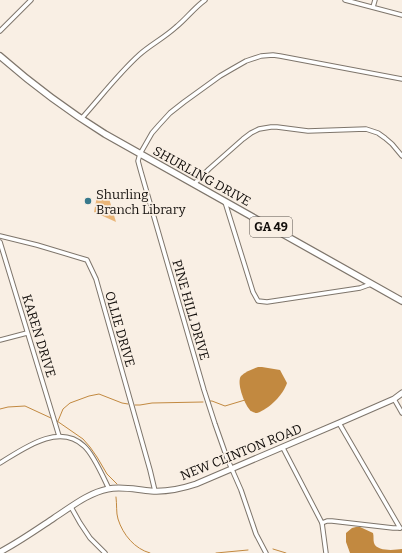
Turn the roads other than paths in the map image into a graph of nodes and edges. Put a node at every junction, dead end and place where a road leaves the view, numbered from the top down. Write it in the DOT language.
graph roads {
  1 [pos="31,0"];
  2 [pos="205,0"];
  3 [pos="345,0"];
  4 [pos="375,0"];
  5 [pos="373,7"];
  6 [pos="402,15"];
  7 [pos="0,31"];
  8 [pos="0,56"];
  9 [pos="402,79"];
  10 [pos="81,119"];
  11 [pos="140,154"];
  12 [pos="402,156"];
  13 [pos="194,184"];
  14 [pos="225,201"];
  15 [pos="0,236"];
  16 [pos="0,242"];
  17 [pos="372,284"];
  18 [pos="402,301"];
  19 [pos="27,333"];
  20 [pos="0,340"];
  21 [pos="402,393"];
  22 [pos="394,398"];
  23 [pos="402,413"];
  24 [pos="339,423"];
  25 [pos="60,436"];
  26 [pos="283,448"];
  27 [pos="0,464"];
  28 [pos="232,470"];
  29 [pos="109,489"];
  30 [pos="155,491"];
  31 [pos="71,507"];
  32 [pos="322,523"];
  33 [pos="401,528"];
  34 [pos="0,552"];
  35 [pos="105,553"];
  36 [pos="266,553"];
  37 [pos="326,553"];
  1 -- 7 [label="street"];
  2 -- 10 [label="street"];
  3 -- 5 [label="street"];
  4 -- 5 [label="street"];
  5 -- 6 [label="street"];
  8 -- 10 [label="main road, SHURLING DRIVE / GA 49"];
  9 -- 11 [label="street"];
  10 -- 11 [label="main road, SHURLING DRIVE / GA 49"];
  11 -- 13 [label="main road, SHURLING DRIVE / GA 49"];
  11 -- 28 [label="street, PINE HILL DRIVE"];
  12 -- 13 [label="street"];
  13 -- 14 [label="main road, SHURLING DRIVE / GA 49"];
  14 -- 17 [label="main road, SHURLING DRIVE / GA 49"];
  14 -- 17 [label="street"];
  15 -- 30 [label="street, OLLIE DRIVE"];
  16 -- 19 [label="street, KAREN DRIVE"];
  17 -- 18 [label="main road, SHURLING DRIVE / GA 49"];
  19 -- 20 [label="street"];
  19 -- 25 [label="street, KAREN DRIVE"];
  21 -- 22 [label="street, NEW CLINTON ROAD"];
  22 -- 23 [label="street"];
  22 -- 24 [label="street, NEW CLINTON ROAD"];
  24 -- 26 [label="street, NEW CLINTON ROAD"];
  24 -- 33 [label="street"];
  25 -- 27 [label="street"];
  25 -- 29 [label="street"];
  26 -- 28 [label="street, NEW CLINTON ROAD"];
  26 -- 32 [label="street"];
  28 -- 30 [label="street, NEW CLINTON ROAD"];
  28 -- 36 [label="street, PINE HILL DRIVE"];
  29 -- 30 [label="street, NEW CLINTON ROAD"];
  29 -- 31 [label="street, NEW CLINTON ROAD"];
  31 -- 34 [label="street, NEW CLINTON ROAD"];
  31 -- 35 [label="street"];
  32 -- 33 [label="street"];
  32 -- 37 [label="street"];
}
